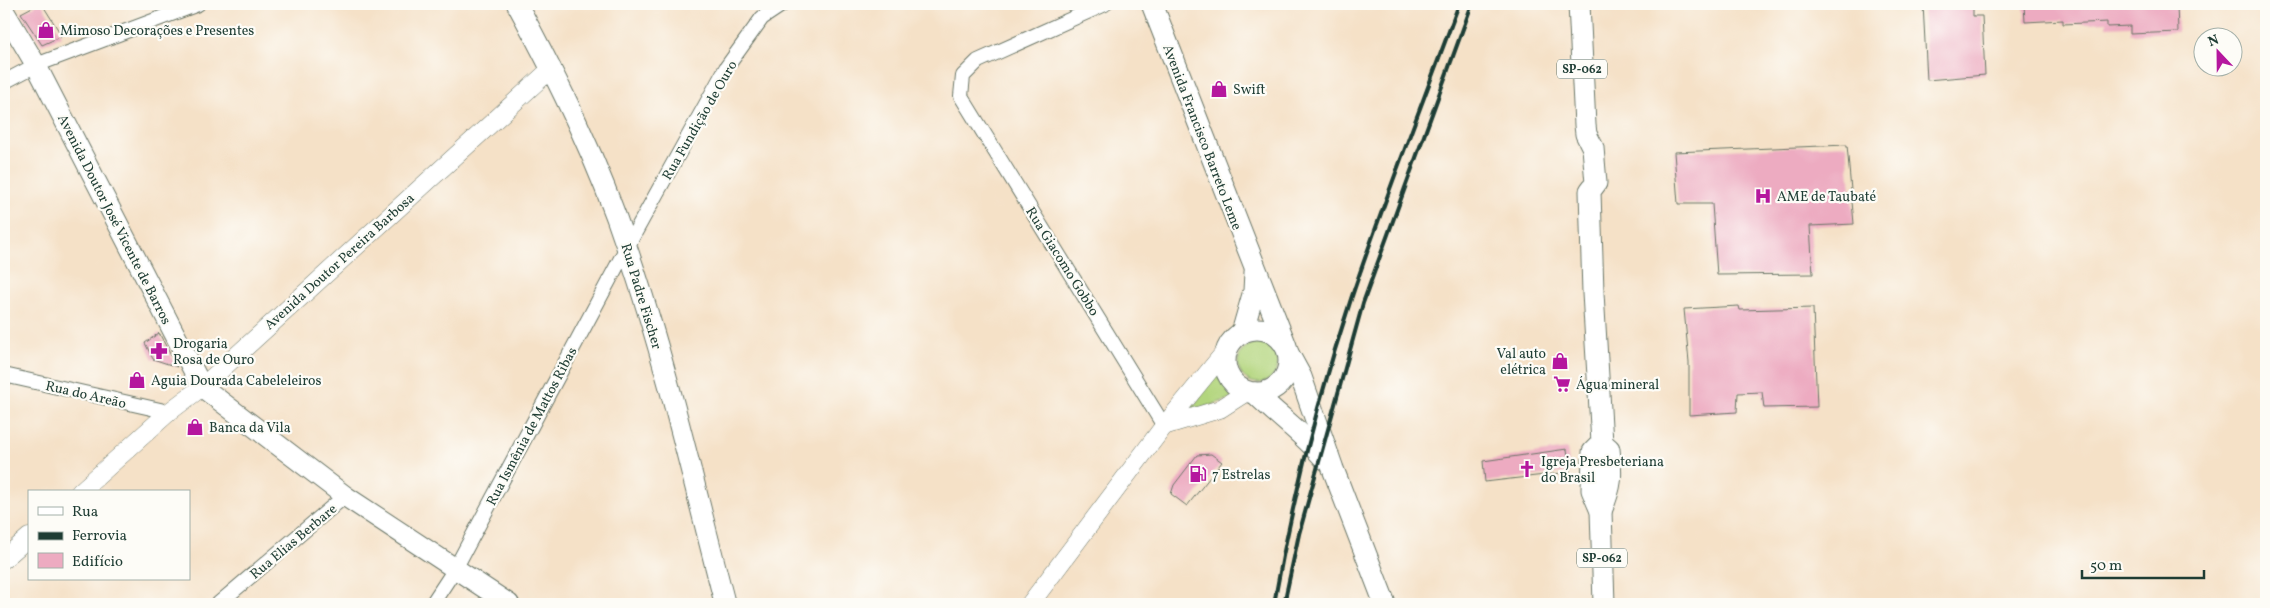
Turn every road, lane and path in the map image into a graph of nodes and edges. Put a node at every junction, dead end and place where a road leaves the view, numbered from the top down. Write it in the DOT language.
graph roads {
  1 [pos="198,4"];
  2 [pos="517,4"];
  3 [pos="783,4"];
  4 [pos="1105,4"];
  5 [pos="1152,4"];
  6 [pos="1579,4"];
  7 [pos="4,12"];
  8 [pos="36,65"];
  9 [pos="552,68"];
  10 [pos="4,82"];
  11 [pos="627,247"];
  12 [pos="1255,270"];
  13 [pos="1235,340"];
  14 [pos="1287,351"];
  15 [pos="4,375"];
  16 [pos="202,386"];
  17 [pos="1251,392"];
  18 [pos="169,412"];
  19 [pos="1164,426"];
  20 [pos="1333,469"];
  21 [pos="82,490"];
  22 [pos="345,496"];
  23 [pos="28,538"];
  24 [pos="4,559"];
  25 [pos="455,569"];
  26 [pos="218,604"];
  27 [pos="432,604"];
  28 [pos="509,604"];
  29 [pos="725,604"];
  30 [pos="1030,604"];
  31 [pos="1385,604"];
  32 [pos="1604,604"];
  1 -- 8 [label="street"];
  2 -- 9 [label="main road, Rua Padre Fischer"];
  3 -- 11 [label="street, Rua Fundição de Ouro"];
  4 -- 19 [label="street, Rua Giacomo Gobbo"];
  5 -- 12 [label="main road, Avenida Francisco Barreto Leme"];
  6 -- 32 [label="main road, SP-062"];
  7 -- 8 [label="main road, Avenida Doutor José Vicente de Barros"];
  8 -- 10 [label="street"];
  8 -- 16 [label="main road, Avenida Doutor José Vicente de Barros"];
  9 -- 11 [label="main road, Rua Padre Fischer"];
  9 -- 16 [label="street, Avenida Doutor Pereira Barbosa"];
  11 -- 25 [label="street, Rua Ismênia de Mattos Ribas"];
  11 -- 29 [label="main road, Rua Padre Fischer"];
  12 -- 13 [label="main road, Avenida Francisco Barreto Leme"];
  12 -- 14 [label="main road, Avenida Francisco Barreto Leme"];
  13 -- 14 [label="main road"];
  13 -- 17 [label="main road"];
  13 -- 19 [label="street"];
  14 -- 17 [label="main road"];
  14 -- 20 [label="main road, Avenida Francisco Barreto Leme"];
  15 -- 18 [label="street, Rua do Areão"];
  16 -- 18 [label="street, Avenida Doutor Pereira Barbosa"];
  16 -- 22 [label="main road, Avenida Doutor José Vicente de Barros"];
  17 -- 19 [label="street"];
  17 -- 20 [label="main road"];
  18 -- 21 [label="street, Avenida Doutor Pereira Barbosa"];
  19 -- 30 [label="street"];
  20 -- 31 [label="main road, Avenida Francisco Barreto Leme"];
  22 -- 25 [label="main road, Avenida Doutor José Vicente de Barros"];
  22 -- 26 [label="street, Rua Elias Berbare"];
  23 -- 24 [label="street"];
  25 -- 27 [label="street, Rua Ismênia de Mattos Ribas"];
  25 -- 28 [label="main road, Avenida Doutor José Vicente de Barros"];
}
